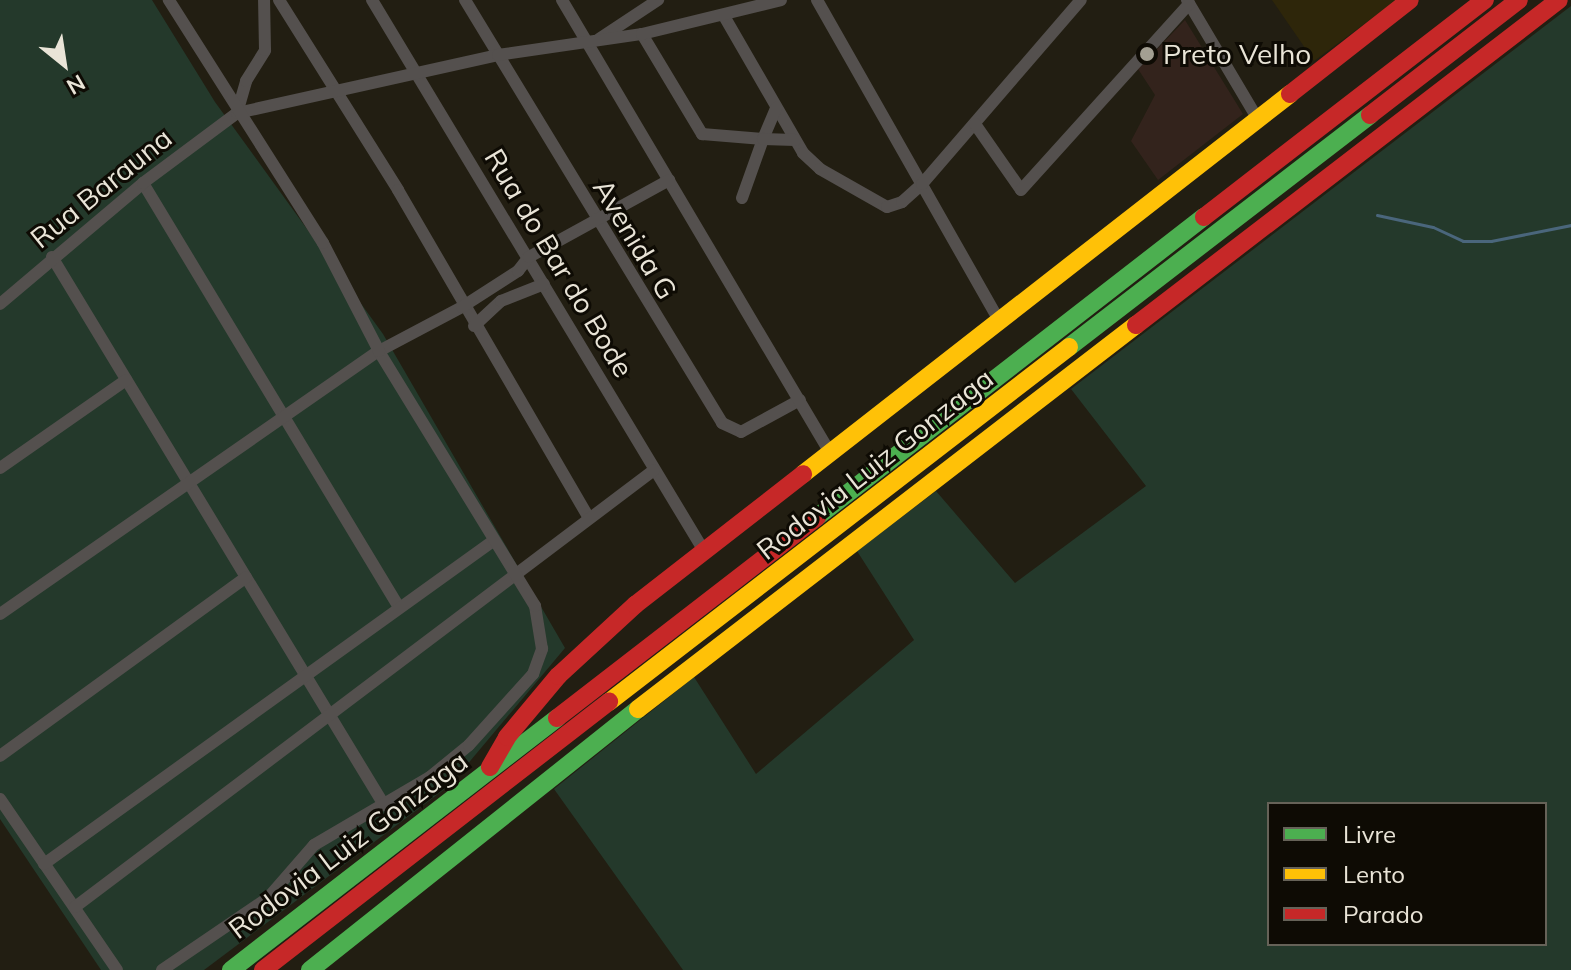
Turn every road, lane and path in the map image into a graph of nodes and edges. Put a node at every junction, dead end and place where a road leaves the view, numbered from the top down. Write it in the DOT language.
graph roads {
  1 [pos="169,0"];
  2 [pos="264,0"];
  3 [pos="279,0"];
  4 [pos="372,0"];
  5 [pos="465,0"];
  6 [pos="562,0"];
  7 [pos="658,0"];
  8 [pos="781,0"];
  9 [pos="817,0"];
  10 [pos="1081,0"];
  11 [pos="1410,0"];
  12 [pos="1485,0"];
  13 [pos="1519,0"];
  14 [pos="1559,0"];
  15 [pos="1188,2"];
  16 [pos="748,5"];
  17 [pos="724,16"];
  18 [pos="642,34"];
  19 [pos="592,42"];
  20 [pos="498,55"];
  21 [pos="417,75"];
  22 [pos="337,91"];
  23 [pos="776,108"];
  24 [pos="237,113"];
  25 [pos="1257,118"];
  26 [pos="975,124"];
  27 [pos="763,139"];
  28 [pos="795,140"];
  29 [pos="669,180"];
  30 [pos="143,183"];
  31 [pos="922,184"];
  32 [pos="742,198"];
  33 [pos="596,220"];
  34 [pos="52,257"];
  35 [pos="529,257"];
  36 [pos="544,284"];
  37 [pos="0,304"];
  38 [pos="462,307"];
  39 [pos="998,319"];
  40 [pos="474,326"];
  41 [pos="379,351"];
  42 [pos="126,380"];
  43 [pos="800,400"];
  44 [pos="282,414"];
  45 [pos="829,451"];
  46 [pos="0,468"];
  47 [pos="654,470"];
  48 [pos="188,479"];
  49 [pos="588,517"];
  50 [pos="493,541"];
  51 [pos="704,551"];
  52 [pos="514,572"];
  53 [pos="246,577"];
  54 [pos="399,608"];
  55 [pos="0,614"];
  56 [pos="304,676"];
  57 [pos="327,715"];
  58 [pos="0,756"];
  59 [pos="485,777"];
  60 [pos="0,799"];
  61 [pos="384,805"];
  62 [pos="44,864"];
  63 [pos="75,907"];
  64 [pos="117,970"];
  65 [pos="162,970"];
  66 [pos="231,970"];
  67 [pos="263,970"];
  68 [pos="310,970"];
  1 -- 24 [label="street"];
  2 -- 24 [label="street"];
  3 -- 22 [label="street"];
  4 -- 21 [label="street, Rua do Bar do Bode"];
  5 -- 20 [label="street, Avenida G"];
  6 -- 19 [label="street"];
  7 -- 19 [label="street"];
  8 -- 16 [label="street"];
  9 -- 31 [label="street"];
  10 -- 26 [label="street"];
  11 -- 25 [label="main road"];
  12 -- 59 [label="main road, Rodovia Luiz Gonzaga"];
  13 -- 67 [label="main road, Rodovia Luiz Gonzaga"];
  14 -- 68 [label="main road"];
  15 -- 25 [label="street"];
  15 -- 26 [label="street"];
  16 -- 17 [label="street"];
  17 -- 18 [label="street"];
  17 -- 23 [label="street"];
  18 -- 19 [label="street"];
  18 -- 27 [label="street"];
  19 -- 20 [label="street"];
  19 -- 29 [label="street"];
  20 -- 21 [label="street"];
  20 -- 33 [label="street, Avenida G"];
  21 -- 22 [label="street"];
  21 -- 35 [label="street, Rua do Bar do Bode"];
  22 -- 24 [label="street"];
  22 -- 38 [label="street"];
  23 -- 27 [label="street"];
  23 -- 28 [label="street"];
  24 -- 30 [label="street, Rua Barauna"];
  24 -- 41 [label="street"];
  25 -- 39 [label="main road"];
  26 -- 31 [label="street"];
  27 -- 28 [label="street"];
  27 -- 32 [label="street"];
  28 -- 31 [label="street"];
  29 -- 33 [label="street"];
  29 -- 43 [label="street"];
  30 -- 34 [label="street, Rua Barauna"];
  30 -- 44 [label="street"];
  31 -- 39 [label="street"];
  33 -- 35 [label="street"];
  33 -- 43 [label="street, Avenida G"];
  34 -- 37 [label="street, Rua Barauna"];
  34 -- 42 [label="street"];
  35 -- 36 [label="street, Rua do Bar do Bode"];
  35 -- 38 [label="street"];
  36 -- 40 [label="street"];
  36 -- 47 [label="street, Rua do Bar do Bode"];
  38 -- 40 [label="street"];
  38 -- 41 [label="street"];
  39 -- 45 [label="main road"];
  40 -- 49 [label="street"];
  41 -- 44 [label="street"];
  41 -- 50 [label="street"];
  42 -- 46 [label="street"];
  42 -- 48 [label="street"];
  43 -- 45 [label="street"];
  44 -- 48 [label="street"];
  44 -- 54 [label="street"];
  45 -- 51 [label="main road"];
  47 -- 49 [label="street"];
  47 -- 51 [label="street, Rua do Bar do Bode"];
  48 -- 53 [label="street"];
  48 -- 55 [label="street"];
  49 -- 52 [label="street"];
  50 -- 52 [label="street"];
  50 -- 54 [label="street"];
  51 -- 59 [label="main road"];
  52 -- 57 [label="street"];
  52 -- 61 [label="street"];
  53 -- 56 [label="street"];
  53 -- 58 [label="street"];
  54 -- 56 [label="street"];
  56 -- 57 [label="street"];
  56 -- 62 [label="street"];
  57 -- 61 [label="street"];
  57 -- 63 [label="street"];
  59 -- 66 [label="main road, Rodovia Luiz Gonzaga"];
  60 -- 62 [label="street"];
  61 -- 65 [label="street"];
  62 -- 63 [label="street"];
  63 -- 64 [label="street"];
}
